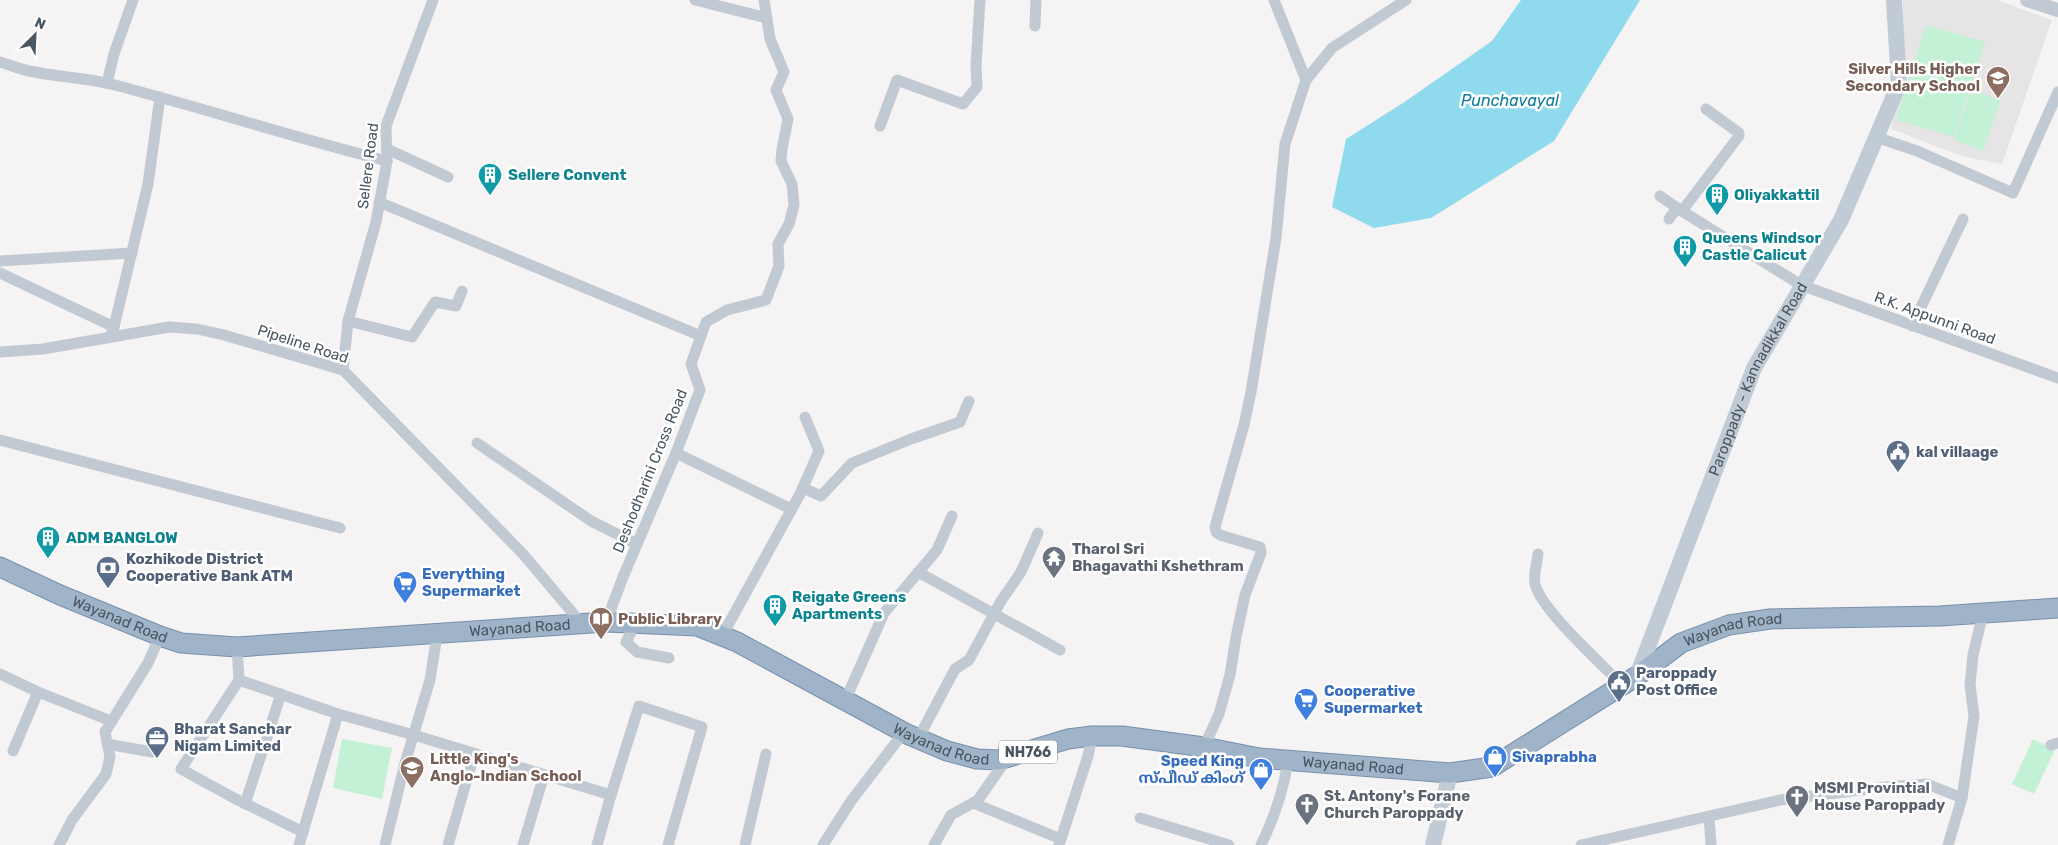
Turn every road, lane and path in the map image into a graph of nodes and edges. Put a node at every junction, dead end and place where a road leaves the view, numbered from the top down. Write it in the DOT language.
graph roads {
  1 [pos="133,0"];
  2 [pos="433,0"];
  3 [pos="695,0"];
  4 [pos="764,0"];
  5 [pos="980,0"];
  6 [pos="1036,0"];
  7 [pos="1274,0"];
  8 [pos="1406,0"];
  9 [pos="1894,0"];
  10 [pos="2027,0"];
  11 [pos="2058,10"];
  12 [pos="767,18"];
  13 [pos="1035,26"];
  14 [pos="0,62"];
  15 [pos="1306,80"];
  16 [pos="107,83"];
  17 [pos="2057,96"];
  18 [pos="160,97"];
  19 [pos="1706,109"];
  20 [pos="880,126"];
  21 [pos="1876,137"];
  22 [pos="387,149"];
  23 [pos="387,161"];
  24 [pos="448,177"];
  25 [pos="1660,196"];
  26 [pos="379,202"];
  27 [pos="1679,210"];
  28 [pos="1669,219"];
  29 [pos="1963,219"];
  30 [pos="132,252"];
  31 [pos="0,261"];
  32 [pos="0,273"];
  33 [pos="1801,285"];
  34 [pos="462,291"];
  35 [pos="348,320"];
  36 [pos="1912,326"];
  37 [pos="112,332"];
  38 [pos="701,336"];
  39 [pos="0,352"];
  40 [pos="343,370"];
  41 [pos="2058,378"];
  42 [pos="969,401"];
  43 [pos="804,417"];
  44 [pos="0,440"];
  45 [pos="477,443"];
  46 [pos="676,453"];
  47 [pos="802,488"];
  48 [pos="791,509"];
  49 [pos="952,516"];
  50 [pos="340,528"];
  51 [pos="1038,533"];
  52 [pos="637,544"];
  53 [pos="1538,554"];
  54 [pos="0,567"];
  55 [pos="918,572"];
  56 [pos="2058,608"];
  57 [pos="1983,613"];
  58 [pos="994,614"];
  59 [pos="606,622"];
  60 [pos="636,623"];
  61 [pos="582,624"];
  62 [pos="438,635"];
  63 [pos="160,636"];
  64 [pos="722,636"];
  65 [pos="237,647"];
  66 [pos="1060,650"];
  67 [pos="669,658"];
  68 [pos="0,674"];
  69 [pos="239,680"];
  70 [pos="1630,680"];
  71 [pos="38,692"];
  72 [pos="281,694"];
  73 [pos="845,701"];
  74 [pos="338,714"];
  75 [pos="111,721"];
  76 [pos="414,735"];
  77 [pos="911,736"];
  78 [pos="1092,736"];
  79 [pos="107,744"];
  80 [pos="1204,747"];
  81 [pos="14,751"];
  82 [pos="152,752"];
  83 [pos="474,754"];
  84 [pos="766,754"];
  85 [pos="1008,757"];
  86 [pos="1288,760"];
  87 [pos="1450,773"];
  88 [pos="544,776"];
  89 [pos="611,795"];
  90 [pos="1962,798"];
  91 [pos="973,803"];
  92 [pos="245,804"];
  93 [pos="1709,816"];
  94 [pos="1140,818"];
  95 [pos="303,832"];
  96 [pos="1060,842"];
  97 [pos="59,845"];
  98 [pos="299,845"];
  99 [pos="385,845"];
  100 [pos="448,845"];
  101 [pos="523,845"];
  102 [pos="597,845"];
  103 [pos="668,845"];
  104 [pos="745,845"];
  105 [pos="823,845"];
  106 [pos="934,845"];
  107 [pos="1229,845"];
  108 [pos="1261,845"];
  109 [pos="1433,845"];
  110 [pos="1581,845"];
  111 [pos="1711,845"];
  112 [pos="1948,845"];
  1 -- 16 [label="street"];
  2 -- 22 [label="street, Sellere Road"];
  3 -- 12 [label="street"];
  4 -- 12 [label="street, Deshodharini Cross Road"];
  5 -- 20 [label="street"];
  6 -- 13 [label="street"];
  7 -- 15 [label="street"];
  8 -- 15 [label="street"];
  9 -- 21 [label="main road, Paroppady - Kannadikkal Road"];
  10 -- 11 [label="street"];
  12 -- 38 [label="street, Deshodharini Cross Road"];
  14 -- 16 [label="street"];
  15 -- 80 [label="street"];
  16 -- 18 [label="street"];
  17 -- 21 [label="street"];
  18 -- 23 [label="street"];
  18 -- 30 [label="street"];
  19 -- 27 [label="street"];
  21 -- 33 [label="main road, Paroppady - Kannadikkal Road"];
  22 -- 23 [label="street, Sellere Road"];
  22 -- 24 [label="street"];
  23 -- 26 [label="street, Sellere Road"];
  25 -- 27 [label="street, R.K. Appunni Road"];
  26 -- 35 [label="street, Sellere Road"];
  26 -- 38 [label="street"];
  27 -- 28 [label="street"];
  27 -- 33 [label="street, R.K. Appunni Road"];
  29 -- 36 [label="street"];
  30 -- 31 [label="street"];
  30 -- 37 [label="street"];
  32 -- 37 [label="street"];
  33 -- 36 [label="street, R.K. Appunni Road"];
  33 -- 70 [label="main road, Paroppady - Kannadikkal Road"];
  34 -- 35 [label="street"];
  35 -- 40 [label="street, Sellere Road"];
  36 -- 41 [label="street, R.K. Appunni Road"];
  37 -- 39 [label="street, Pipeline Road"];
  37 -- 40 [label="street, Pipeline Road"];
  38 -- 46 [label="street, Deshodharini Cross Road"];
  40 -- 61 [label="street, Pipeline Road"];
  42 -- 47 [label="street"];
  43 -- 47 [label="street"];
  44 -- 50 [label="street"];
  45 -- 52 [label="street"];
  46 -- 48 [label="street"];
  46 -- 52 [label="street, Deshodharini Cross Road"];
  47 -- 48 [label="street"];
  48 -- 64 [label="street"];
  49 -- 55 [label="street"];
  51 -- 58 [label="street"];
  52 -- 59 [label="street, Deshodharini Cross Road"];
  53 -- 70 [label="street"];
  54 -- 63 [label="highway, Wayanad Road / NH766"];
  55 -- 58 [label="street"];
  55 -- 73 [label="street"];
  56 -- 57 [label="highway, Wayanad Road / NH766"];
  57 -- 70 [label="highway, Wayanad Road / NH766"];
  57 -- 90 [label="street"];
  58 -- 66 [label="street"];
  58 -- 77 [label="street"];
  59 -- 60 [label="highway, Wayanad Road / NH766"];
  59 -- 61 [label="highway, Wayanad Road / NH766"];
  60 -- 64 [label="highway, Wayanad Road / NH766"];
  60 -- 67 [label="street"];
  61 -- 62 [label="highway, Wayanad Road / NH766"];
  62 -- 65 [label="highway, Wayanad Road / NH766"];
  62 -- 76 [label="street"];
  63 -- 65 [label="highway, Wayanad Road / NH766"];
  63 -- 75 [label="street"];
  64 -- 73 [label="highway, Wayanad Road / NH766"];
  65 -- 69 [label="street"];
  68 -- 71 [label="street"];
  69 -- 72 [label="street"];
  69 -- 92 [label="street"];
  70 -- 87 [label="highway, Wayanad Road / NH766"];
  71 -- 75 [label="street"];
  71 -- 81 [label="street"];
  72 -- 74 [label="street"];
  72 -- 92 [label="street"];
  73 -- 77 [label="highway, Wayanad Road / NH766"];
  74 -- 76 [label="street"];
  74 -- 95 [label="street"];
  75 -- 79 [label="street"];
  76 -- 83 [label="street"];
  76 -- 99 [label="street"];
  77 -- 85 [label="highway, Wayanad Road / NH766"];
  77 -- 105 [label="street"];
  78 -- 80 [label="highway, Wayanad Road / NH766"];
  78 -- 85 [label="highway, Wayanad Road / NH766"];
  78 -- 96 [label="street"];
  79 -- 82 [label="street"];
  79 -- 97 [label="street"];
  80 -- 86 [label="highway, Wayanad Road / NH766"];
  83 -- 88 [label="street"];
  83 -- 100 [label="street"];
  84 -- 104 [label="street"];
  85 -- 91 [label="street"];
  86 -- 87 [label="highway, Wayanad Road / NH766"];
  86 -- 108 [label="street"];
  87 -- 109 [label="main road"];
  88 -- 89 [label="street"];
  88 -- 101 [label="street"];
  89 -- 102 [label="street"];
  89 -- 103 [label="street"];
  90 -- 93 [label="street"];
  90 -- 112 [label="street"];
  91 -- 96 [label="street"];
  91 -- 106 [label="street"];
  92 -- 95 [label="street"];
  93 -- 110 [label="street"];
  93 -- 111 [label="street"];
  94 -- 107 [label="street"];
  95 -- 98 [label="street"];
}
